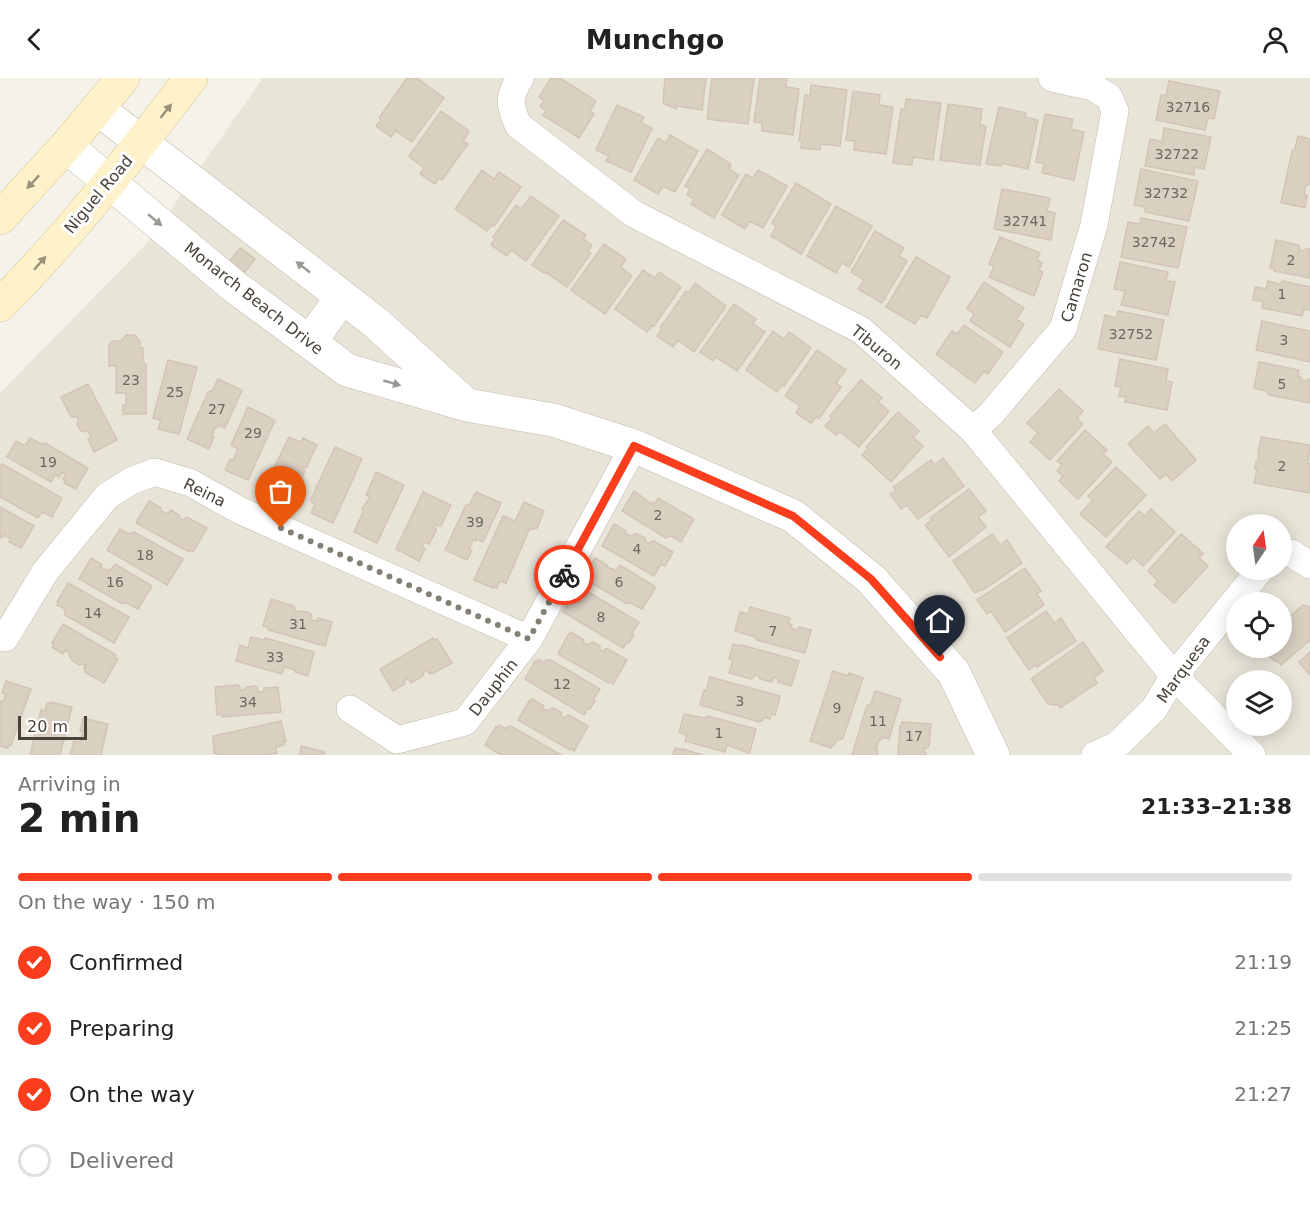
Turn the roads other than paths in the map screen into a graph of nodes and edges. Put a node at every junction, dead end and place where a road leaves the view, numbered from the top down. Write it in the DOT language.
graph roads {
  1 [pos="123,78"];
  2 [pos="191,78"];
  3 [pos="520,78"];
  4 [pos="1052,78"];
  5 [pos="98,109"];
  6 [pos="141,143"];
  7 [pos="66,146"];
  8 [pos="110,182"];
  9 [pos="0,218"];
  10 [pos="342,297"];
  11 [pos="0,305"];
  12 [pos="310,342"];
  13 [pos="467,405"];
  14 [pos="973,430"];
  15 [pos="634,446"];
  16 [pos="1292,554"];
  17 [pos="1310,565"];
  18 [pos="1252,580"];
  19 [pos="5,638"];
  20 [pos="529,639"];
  21 [pos="1174,676"];
  22 [pos="350,710"];
  23 [pos="993,755"];
  24 [pos="1095,755"];
  25 [pos="1252,755"];
  1 -- 5 [label="main road"];
  6 -- 2 [label="main road, Niguel Road, one-way"];
  3 -- 14 [label="street, Tiburon"];
  4 -- 14 [label="street, Camaron"];
  5 -- 6 [label="street"];
  5 -- 7 [label="main road"];
  6 -- 8 [label="main road, Niguel Road"];
  10 -- 6 [label="street, one-way"];
  7 -- 8 [label="street, Monarch Beach Drive"];
  7 -- 9 [label="main road, one-way"];
  11 -- 8 [label="main road, Niguel Road, one-way"];
  8 -- 12 [label="street, Monarch Beach Drive, one-way"];
  10 -- 12 [label="street"];
  10 -- 13 [label="street"];
  12 -- 13 [label="street, Monarch Beach Drive, one-way"];
  13 -- 15 [label="street, Monarch Beach Drive"];
  14 -- 21 [label="street, Tiburon"];
  15 -- 20 [label="street, Dauphin"];
  15 -- 23 [label="street, Monarch Beach Drive"];
  16 -- 17 [label="street"];
  18 -- 21 [label="street, Marquesa"];
  19 -- 20 [label="street, Reina"];
  20 -- 22 [label="street, Dauphin"];
  21 -- 24 [label="street, Marquesa"];
  21 -- 25 [label="street, Tiburon"];
}
